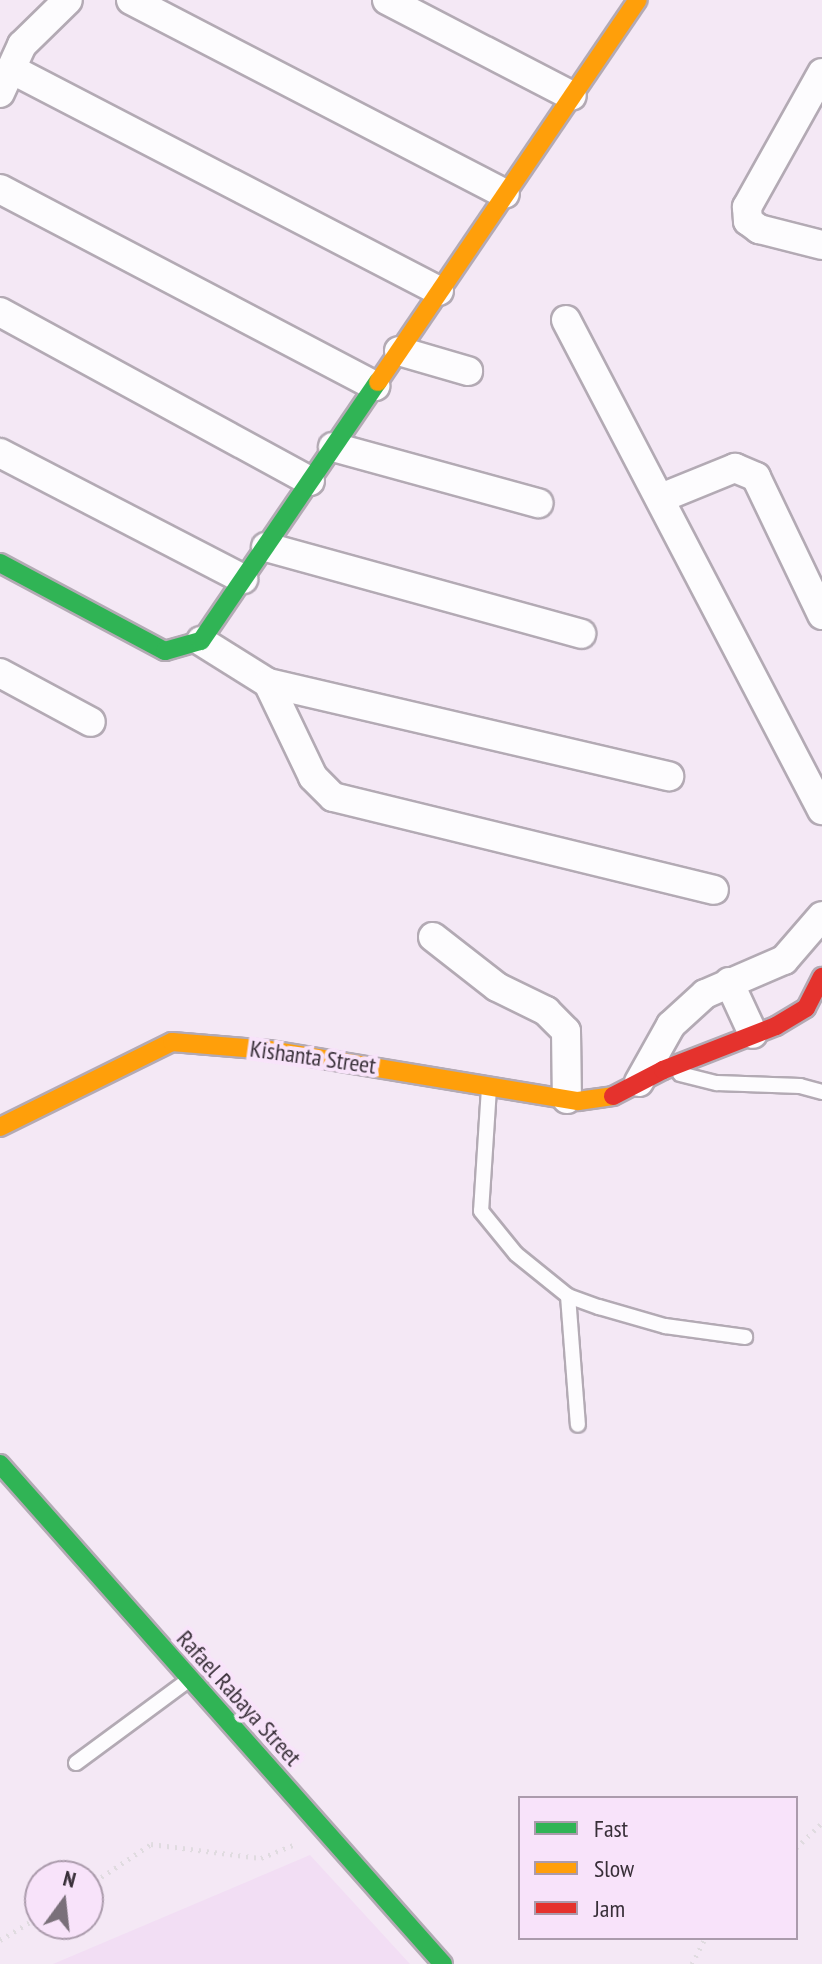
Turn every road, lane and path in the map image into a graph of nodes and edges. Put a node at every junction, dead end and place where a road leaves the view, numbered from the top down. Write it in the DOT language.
graph roads {
  1 [pos="68,0"];
  2 [pos="131,0"];
  3 [pos="387,0"];
  4 [pos="638,0"];
  5 [pos="822,73"];
  6 [pos="6,81"];
  7 [pos="572,96"];
  8 [pos="0,189"];
  9 [pos="505,194"];
  10 [pos="822,245"];
  11 [pos="439,291"];
  12 [pos="0,312"];
  13 [pos="566,320"];
  14 [pos="399,351"];
  15 [pos="468,371"];
  16 [pos="375,386"];
  17 [pos="333,447"];
  18 [pos="0,453"];
  19 [pos="310,481"];
  20 [pos="661,498"];
  21 [pos="538,503"];
  22 [pos="266,547"];
  23 [pos="0,563"];
  24 [pos="243,579"];
  25 [pos="822,615"];
  26 [pos="581,634"];
  27 [pos="201,641"];
  28 [pos="0,673"];
  29 [pos="268,683"];
  30 [pos="91,722"];
  31 [pos="669,776"];
  32 [pos="822,810"];
  33 [pos="714,890"];
  34 [pos="822,916"];
  35 [pos="433,937"];
  36 [pos="822,977"];
  37 [pos="717,988"];
  38 [pos="741,1039"];
  39 [pos="651,1070"];
  40 [pos="490,1084"];
  41 [pos="822,1092"];
  42 [pos="567,1099"];
  43 [pos="0,1127"];
  44 [pos="568,1296"];
  45 [pos="745,1337"];
  46 [pos="578,1425"];
  47 [pos="0,1464"];
  48 [pos="190,1679"];
  49 [pos="76,1763"];
  50 [pos="822,1823"];
  51 [pos="327,1832"];
  52 [pos="798,1846"];
  53 [pos="104,1875"];
  54 [pos="24,1926"];
  55 [pos="2,1939"];
  56 [pos="704,1940"];
  57 [pos="443,1964"];
  58 [pos="692,1964"];
  1 -- 6 [label="street"];
  2 -- 9 [label="street"];
  3 -- 7 [label="street"];
  4 -- 7 [label="street"];
  5 -- 10 [label="street"];
  6 -- 11 [label="street"];
  7 -- 9 [label="street"];
  8 -- 16 [label="street"];
  9 -- 11 [label="street"];
  11 -- 14 [label="street"];
  12 -- 19 [label="street"];
  13 -- 20 [label="street"];
  14 -- 15 [label="street"];
  14 -- 16 [label="street"];
  16 -- 17 [label="street"];
  17 -- 19 [label="street"];
  17 -- 21 [label="street"];
  18 -- 24 [label="street"];
  19 -- 22 [label="street"];
  20 -- 25 [label="street"];
  20 -- 32 [label="street"];
  22 -- 24 [label="street"];
  22 -- 26 [label="street"];
  23 -- 27 [label="street"];
  24 -- 27 [label="street"];
  27 -- 29 [label="street"];
  28 -- 30 [label="street"];
  29 -- 31 [label="street"];
  29 -- 33 [label="street"];
  34 -- 37 [label="street"];
  35 -- 42 [label="street"];
  36 -- 38 [label="street, Kishanta Street"];
  37 -- 38 [label="street"];
  37 -- 39 [label="street"];
  38 -- 39 [label="street, Kishanta Street"];
  39 -- 41 [label="lane"];
  39 -- 42 [label="street, Kishanta Street"];
  40 -- 42 [label="street, Kishanta Street"];
  40 -- 43 [label="street, Kishanta Street"];
  40 -- 44 [label="lane"];
  44 -- 45 [label="lane"];
  44 -- 46 [label="lane"];
  47 -- 48 [label="street, Rafael Rabaya Street"];
  48 -- 49 [label="lane"];
  48 -- 51 [label="street, Rafael Rabaya Street"];
  50 -- 52 [label="path"];
  51 -- 53 [label="path"];
  51 -- 57 [label="street, Rafael Rabaya Street"];
  54 -- 55 [label="path"];
  56 -- 58 [label="path"];
}
